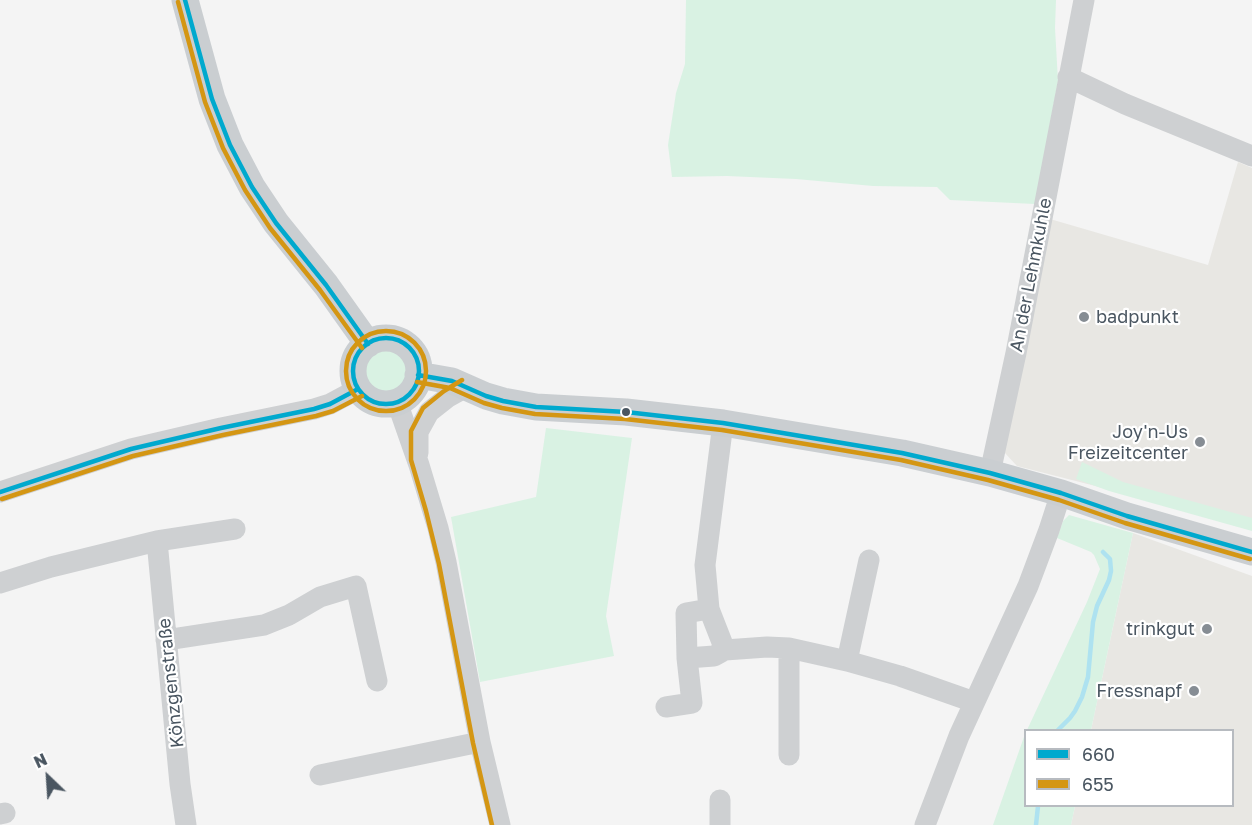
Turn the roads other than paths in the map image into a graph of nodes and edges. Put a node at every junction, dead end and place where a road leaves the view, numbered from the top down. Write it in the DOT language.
graph roads {
  1 [pos="185,0"];
  2 [pos="1084,0"];
  3 [pos="1068,77"];
  4 [pos="1252,156"];
  5 [pos="368,344"];
  6 [pos="418,375"];
  7 [pos="466,387"];
  8 [pos="358,389"];
  9 [pos="397,402"];
  10 [pos="723,423"];
  11 [pos="417,459"];
  12 [pos="990,473"];
  13 [pos="0,492"];
  14 [pos="1061,493"];
  15 [pos="235,529"];
  16 [pos="157,541"];
  17 [pos="1252,552"];
  18 [pos="869,560"];
  19 [pos="0,583"];
  20 [pos="709,609"];
  21 [pos="166,640"];
  22 [pos="789,648"];
  23 [pos="726,650"];
  24 [pos="687,658"];
  25 [pos="847,661"];
  26 [pos="377,681"];
  27 [pos="974,702"];
  28 [pos="666,707"];
  29 [pos="480,742"];
  30 [pos="789,755"];
  31 [pos="320,775"];
  32 [pos="720,800"];
  33 [pos="186,825"];
  34 [pos="500,825"];
  35 [pos="720,825"];
  36 [pos="926,825"];
  1 -- 5 [label="main road"];
  2 -- 3 [label="street, An der Lehmkuhle"];
  3 -- 4 [label="street"];
  3 -- 12 [label="street, An der Lehmkuhle"];
  5 -- 6 [label="main road"];
  5 -- 8 [label="main road"];
  6 -- 7 [label="main road"];
  6 -- 9 [label="main road"];
  7 -- 10 [label="main road"];
  7 -- 11 [label="street"];
  8 -- 9 [label="main road"];
  8 -- 13 [label="street"];
  9 -- 11 [label="street"];
  10 -- 12 [label="main road"];
  10 -- 20 [label="street"];
  11 -- 29 [label="street"];
  12 -- 14 [label="main road"];
  14 -- 17 [label="main road"];
  14 -- 27 [label="street"];
  15 -- 16 [label="street"];
  16 -- 19 [label="street"];
  16 -- 21 [label="street, Könzgenstraße"];
  18 -- 25 [label="street"];
  20 -- 23 [label="street"];
  20 -- 24 [label="street"];
  21 -- 26 [label="street"];
  21 -- 33 [label="street, Könzgenstraße"];
  22 -- 23 [label="street"];
  22 -- 25 [label="street"];
  22 -- 30 [label="street"];
  23 -- 24 [label="street"];
  24 -- 28 [label="street"];
  25 -- 27 [label="street"];
  27 -- 36 [label="street"];
  29 -- 31 [label="street"];
  29 -- 34 [label="street"];
  32 -- 35 [label="street"];
}
